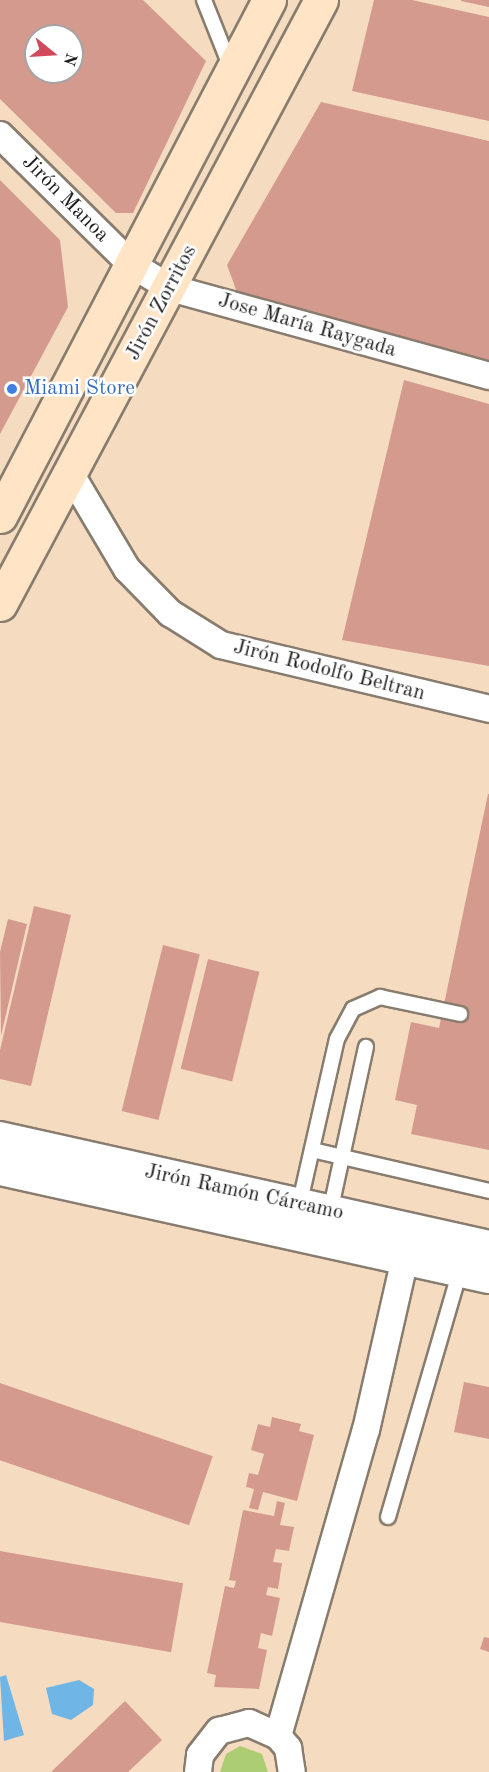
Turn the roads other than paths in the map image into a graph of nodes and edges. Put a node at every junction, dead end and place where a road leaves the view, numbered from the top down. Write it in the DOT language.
graph roads {
  1 [pos="204,0"];
  2 [pos="269,0"];
  3 [pos="321,0"];
  4 [pos="232,71"];
  5 [pos="0,135"];
  6 [pos="131,264"];
  7 [pos="170,288"];
  8 [pos="489,376"];
  9 [pos="70,473"];
  10 [pos="0,516"];
  11 [pos="0,604"];
  12 [pos="489,709"];
  13 [pos="460,1014"];
  14 [pos="366,1047"];
  15 [pos="0,1138"];
  16 [pos="312,1150"];
  17 [pos="342,1157"];
  18 [pos="0,1169"];
  19 [pos="489,1191"];
  20 [pos="312,1223"];
  21 [pos="489,1247"];
  22 [pos="405,1259"];
  23 [pos="474,1274"];
  24 [pos="388,1517"];
  25 [pos="278,1736"];
  26 [pos="198,1772"];
  27 [pos="292,1772"];
  1 -- 4 [label="lane"];
  2 -- 4 [label="main road"];
  3 -- 7 [label="main road, Jirón Zorritos"];
  4 -- 6 [label="main road"];
  5 -- 6 [label="street, Jirón Manoa"];
  6 -- 7 [label="street, Jose María Raygada"];
  6 -- 10 [label="main road"];
  7 -- 8 [label="street, Jose María Raygada"];
  7 -- 9 [label="main road, Jirón Zorritos"];
  9 -- 11 [label="main road, Jirón Zorritos"];
  9 -- 12 [label="street, Jirón Rodolfo Beltran"];
  13 -- 16 [label="lane"];
  14 -- 17 [label="lane"];
  15 -- 20 [label="street, Jirón Ramón Cárcamo"];
  16 -- 17 [label="lane"];
  16 -- 20 [label="lane"];
  17 -- 19 [label="lane"];
  17 -- 20 [label="lane"];
  18 -- 20 [label="street, Jirón Ramón Cárcamo"];
  20 -- 21 [label="street, Jirón Ramón Cárcamo"];
  20 -- 22 [label="street, Jirón Ramón Cárcamo"];
  22 -- 23 [label="street, Jirón Ramón Cárcamo"];
  22 -- 25 [label="street"];
  23 -- 24 [label="lane"];
  25 -- 26 [label="street"];
  25 -- 27 [label="street"];
}
